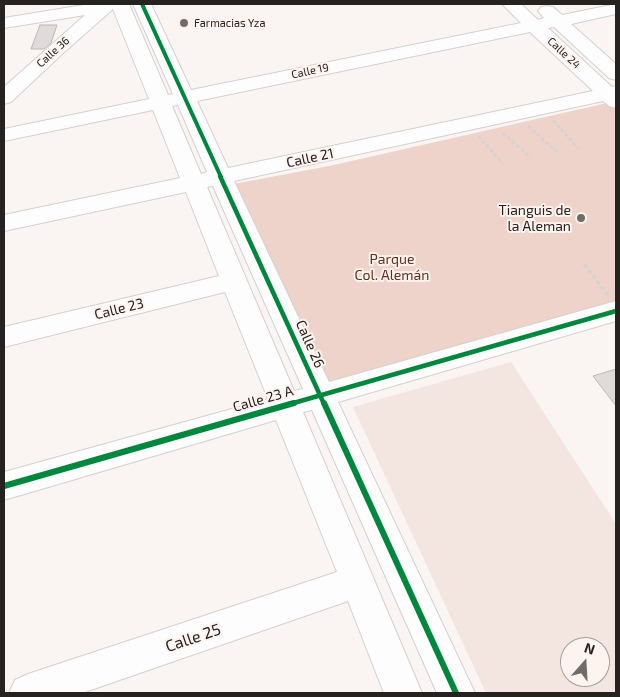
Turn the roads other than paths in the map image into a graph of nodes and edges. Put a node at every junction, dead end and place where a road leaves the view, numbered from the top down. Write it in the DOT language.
graph roads {
  1 [pos="68,4"];
  2 [pos="511,4"];
  3 [pos="539,4"];
  4 [pos="120,5"];
  5 [pos="616,8"];
  6 [pos="4,14"];
  7 [pos="557,20"];
  8 [pos="4,23"];
  9 [pos="534,25"];
  10 [pos="616,74"];
  11 [pos="613,96"];
  12 [pos="4,98"];
  13 [pos="172,99"];
  14 [pos="4,135"];
  15 [pos="221,177"];
  16 [pos="193,183"];
  17 [pos="4,223"];
  18 [pos="234,281"];
  19 [pos="613,304"];
  20 [pos="4,338"];
  21 [pos="320,394"];
  22 [pos="284,404"];
  23 [pos="4,486"];
  24 [pos="357,582"];
  25 [pos="28,693"];
  26 [pos="403,693"];
  27 [pos="456,693"];
  1 -- 6 [label="street"];
  2 -- 9 [label="street, Calle 24"];
  3 -- 7 [label="street, Calle 24"];
  4 -- 8 [label="street"];
  4 -- 12 [label="street, Calle 36"];
  4 -- 13 [label="street, Calle 26"];
  5 -- 7 [label="street, Calle 19"];
  7 -- 9 [label="street, Calle 19"];
  7 -- 10 [label="street, Calle 24"];
  9 -- 11 [label="street, Calle 24"];
  9 -- 13 [label="street, Calle 19"];
  11 -- 15 [label="street, Calle 21"];
  13 -- 14 [label="street, Calle 19"];
  13 -- 15 [label="street, Calle 26"];
  13 -- 16 [label="street, Calle 26"];
  15 -- 16 [label="street, Calle 21"];
  15 -- 21 [label="street, Calle 26"];
  16 -- 17 [label="street, Calle 21"];
  16 -- 18 [label="street, Calle 26"];
  18 -- 20 [label="street, Calle 23"];
  18 -- 22 [label="street, Calle 26"];
  19 -- 21 [label="street, Calle 23 A"];
  21 -- 22 [label="street, Calle 23 A"];
  21 -- 27 [label="street, Calle 26"];
  22 -- 23 [label="street, Calle 23 A"];
  22 -- 24 [label="street, Calle 26"];
  24 -- 25 [label="street, Calle 25"];
  24 -- 26 [label="street, Calle 26"];
}
